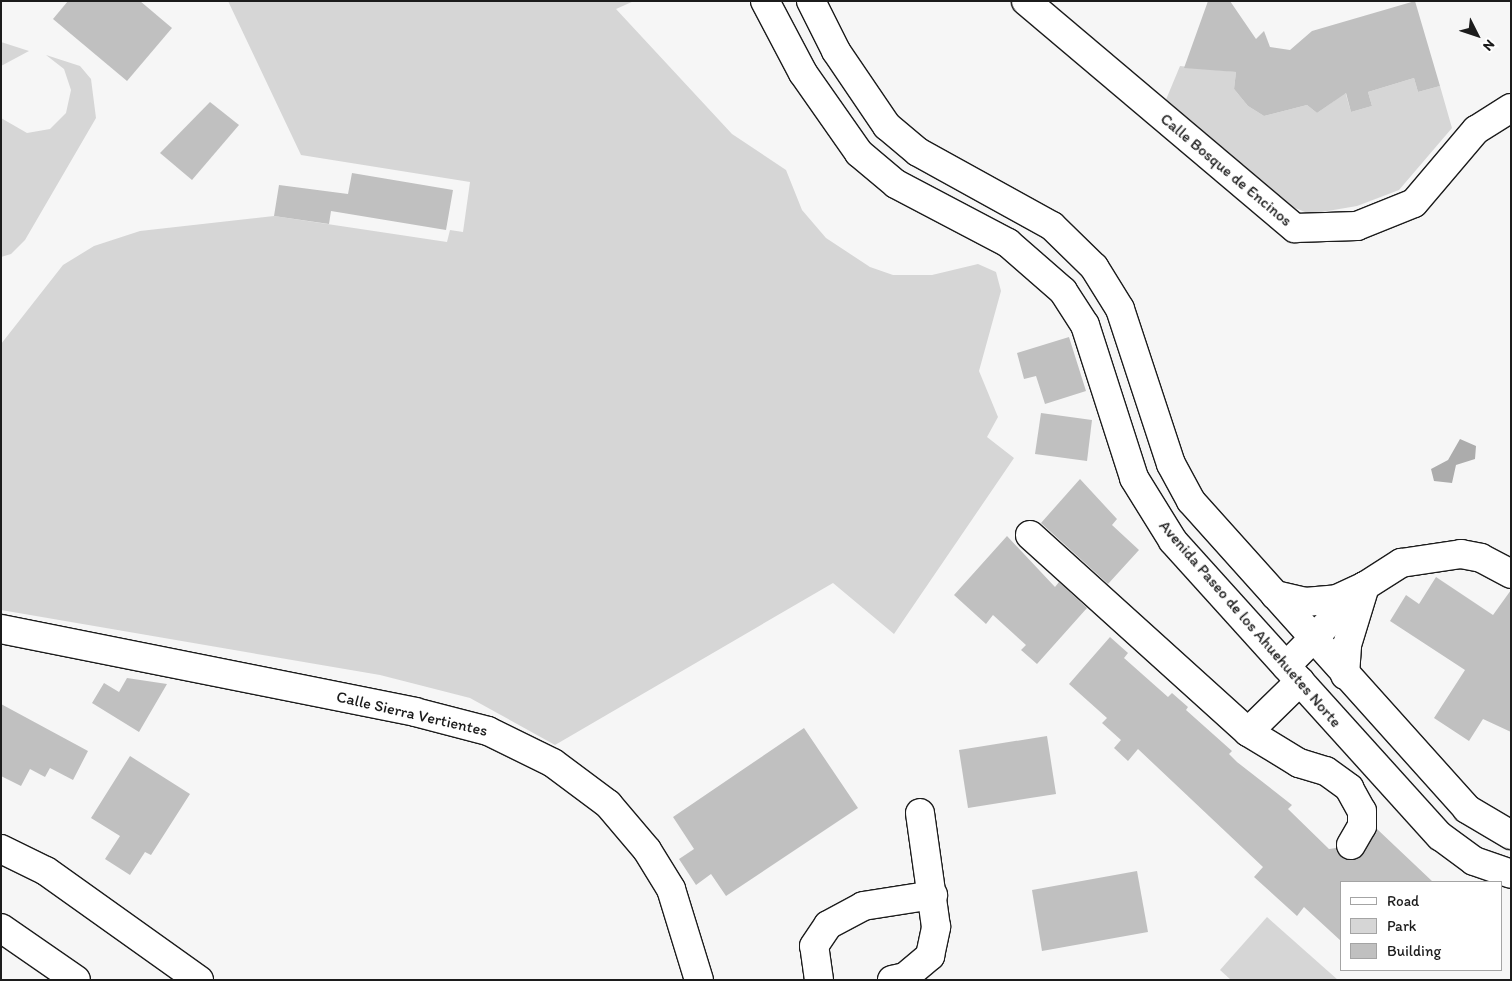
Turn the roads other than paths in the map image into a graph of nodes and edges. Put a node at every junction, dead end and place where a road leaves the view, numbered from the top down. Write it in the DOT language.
graph roads {
  1 [pos="765,1"];
  2 [pos="811,1"];
  3 [pos="1026,1"];
  4 [pos="1511,108"];
  5 [pos="1030,535"];
  6 [pos="1511,574"];
  7 [pos="1365,586"];
  8 [pos="1275,595"];
  9 [pos="1,629"];
  10 [pos="1312,637"];
  11 [pos="1293,673"];
  12 [pos="1345,675"];
  13 [pos="1248,732"];
  14 [pos="920,813"];
  15 [pos="1511,835"];
  16 [pos="1351,844"];
  17 [pos="1,849"];
  18 [pos="1511,874"];
  19 [pos="933,895"];
  20 [pos="1,928"];
  21 [pos="76,980"];
  22 [pos="199,980"];
  23 [pos="699,980"];
  24 [pos="819,980"];
  25 [pos="892,980"];
  1 -- 11 [label="street, Avenida Paseo de los Ahuehuetes Norte"];
  2 -- 8 [label="street"];
  3 -- 4 [label="street, Calle Bosque de Encinos"];
  5 -- 13 [label="street"];
  6 -- 7 [label="street"];
  7 -- 8 [label="street"];
  7 -- 10 [label="street"];
  7 -- 12 [label="street"];
  8 -- 10 [label="street"];
  9 -- 23 [label="street, Calle Sierra Vertientes"];
  10 -- 11 [label="street"];
  10 -- 12 [label="street"];
  11 -- 13 [label="street"];
  11 -- 18 [label="street, Avenida Paseo de los Ahuehuetes Norte"];
  12 -- 15 [label="street"];
  13 -- 16 [label="street"];
  14 -- 19 [label="street"];
  17 -- 22 [label="street"];
  19 -- 24 [label="street"];
  19 -- 25 [label="street"];
  20 -- 21 [label="street"];
}
